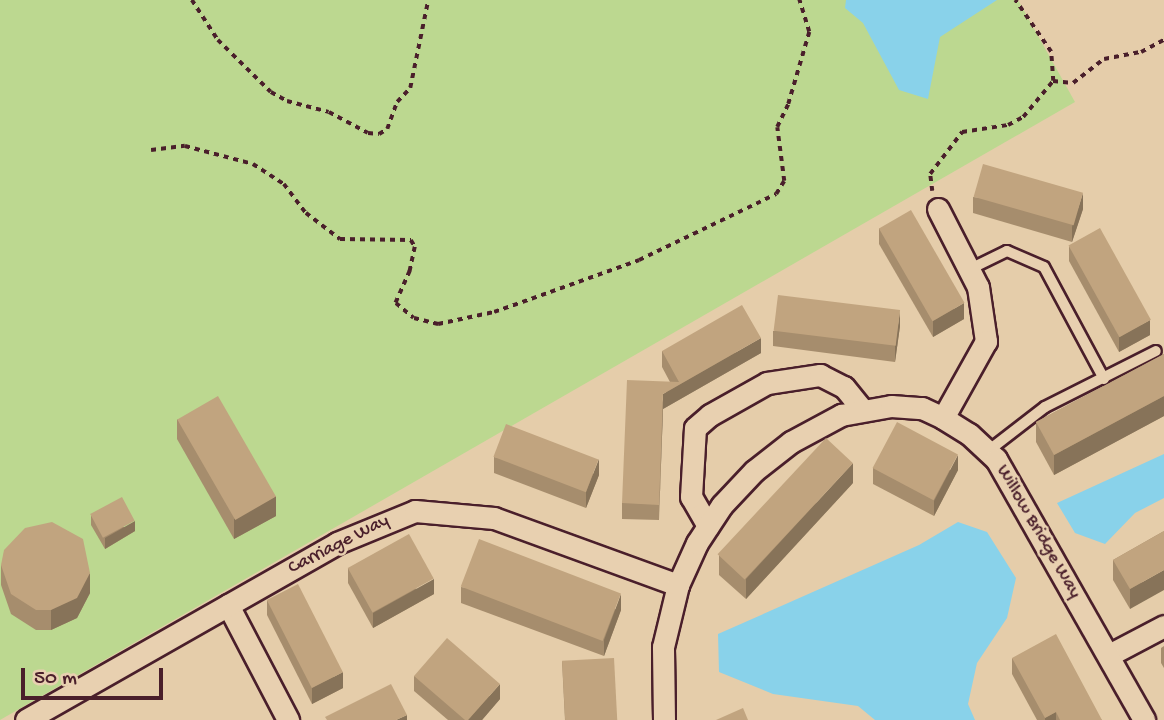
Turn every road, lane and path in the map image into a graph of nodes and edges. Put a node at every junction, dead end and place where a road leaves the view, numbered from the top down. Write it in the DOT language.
graph roads {
  1 [pos="192,0"];
  2 [pos="428,0"];
  3 [pos="799,0"];
  4 [pos="1015,0"];
  5 [pos="1164,40"];
  6 [pos="1053,81"];
  7 [pos="151,150"];
  8 [pos="938,209"];
  9 [pos="970,269"];
  10 [pos="1156,351"];
  11 [pos="1104,379"];
  12 [pos="862,409"];
  13 [pos="943,418"];
  14 [pos="988,451"];
  15 [pos="708,526"];
  16 [pos="678,585"];
  17 [pos="228,605"];
  18 [pos="1164,626"];
  19 [pos="1109,655"];
  20 [pos="26,720"];
  21 [pos="288,720"];
  22 [pos="664,720"];
  23 [pos="1144,720"];
  1 -- 2 [label="path"];
  3 -- 7 [label="path"];
  4 -- 6 [label="path"];
  5 -- 6 [label="path"];
  6 -- 8 [label="path"];
  8 -- 9 [label="street"];
  9 -- 11 [label="lane"];
  9 -- 13 [label="street"];
  10 -- 11 [label="lane"];
  11 -- 14 [label="lane"];
  12 -- 13 [label="street, Willow Bridge Way"];
  12 -- 15 [label="street, Willow Bridge Way"];
  12 -- 15 [label="street"];
  13 -- 14 [label="street, Willow Bridge Way"];
  14 -- 19 [label="street, Willow Bridge Way"];
  15 -- 16 [label="street, Willow Bridge Way"];
  16 -- 17 [label="street, Carriage Way"];
  16 -- 22 [label="street, Willow Bridge Way"];
  17 -- 20 [label="street, Carriage Way"];
  17 -- 21 [label="street"];
  18 -- 19 [label="street"];
  19 -- 23 [label="street, Willow Bridge Way"];
}
